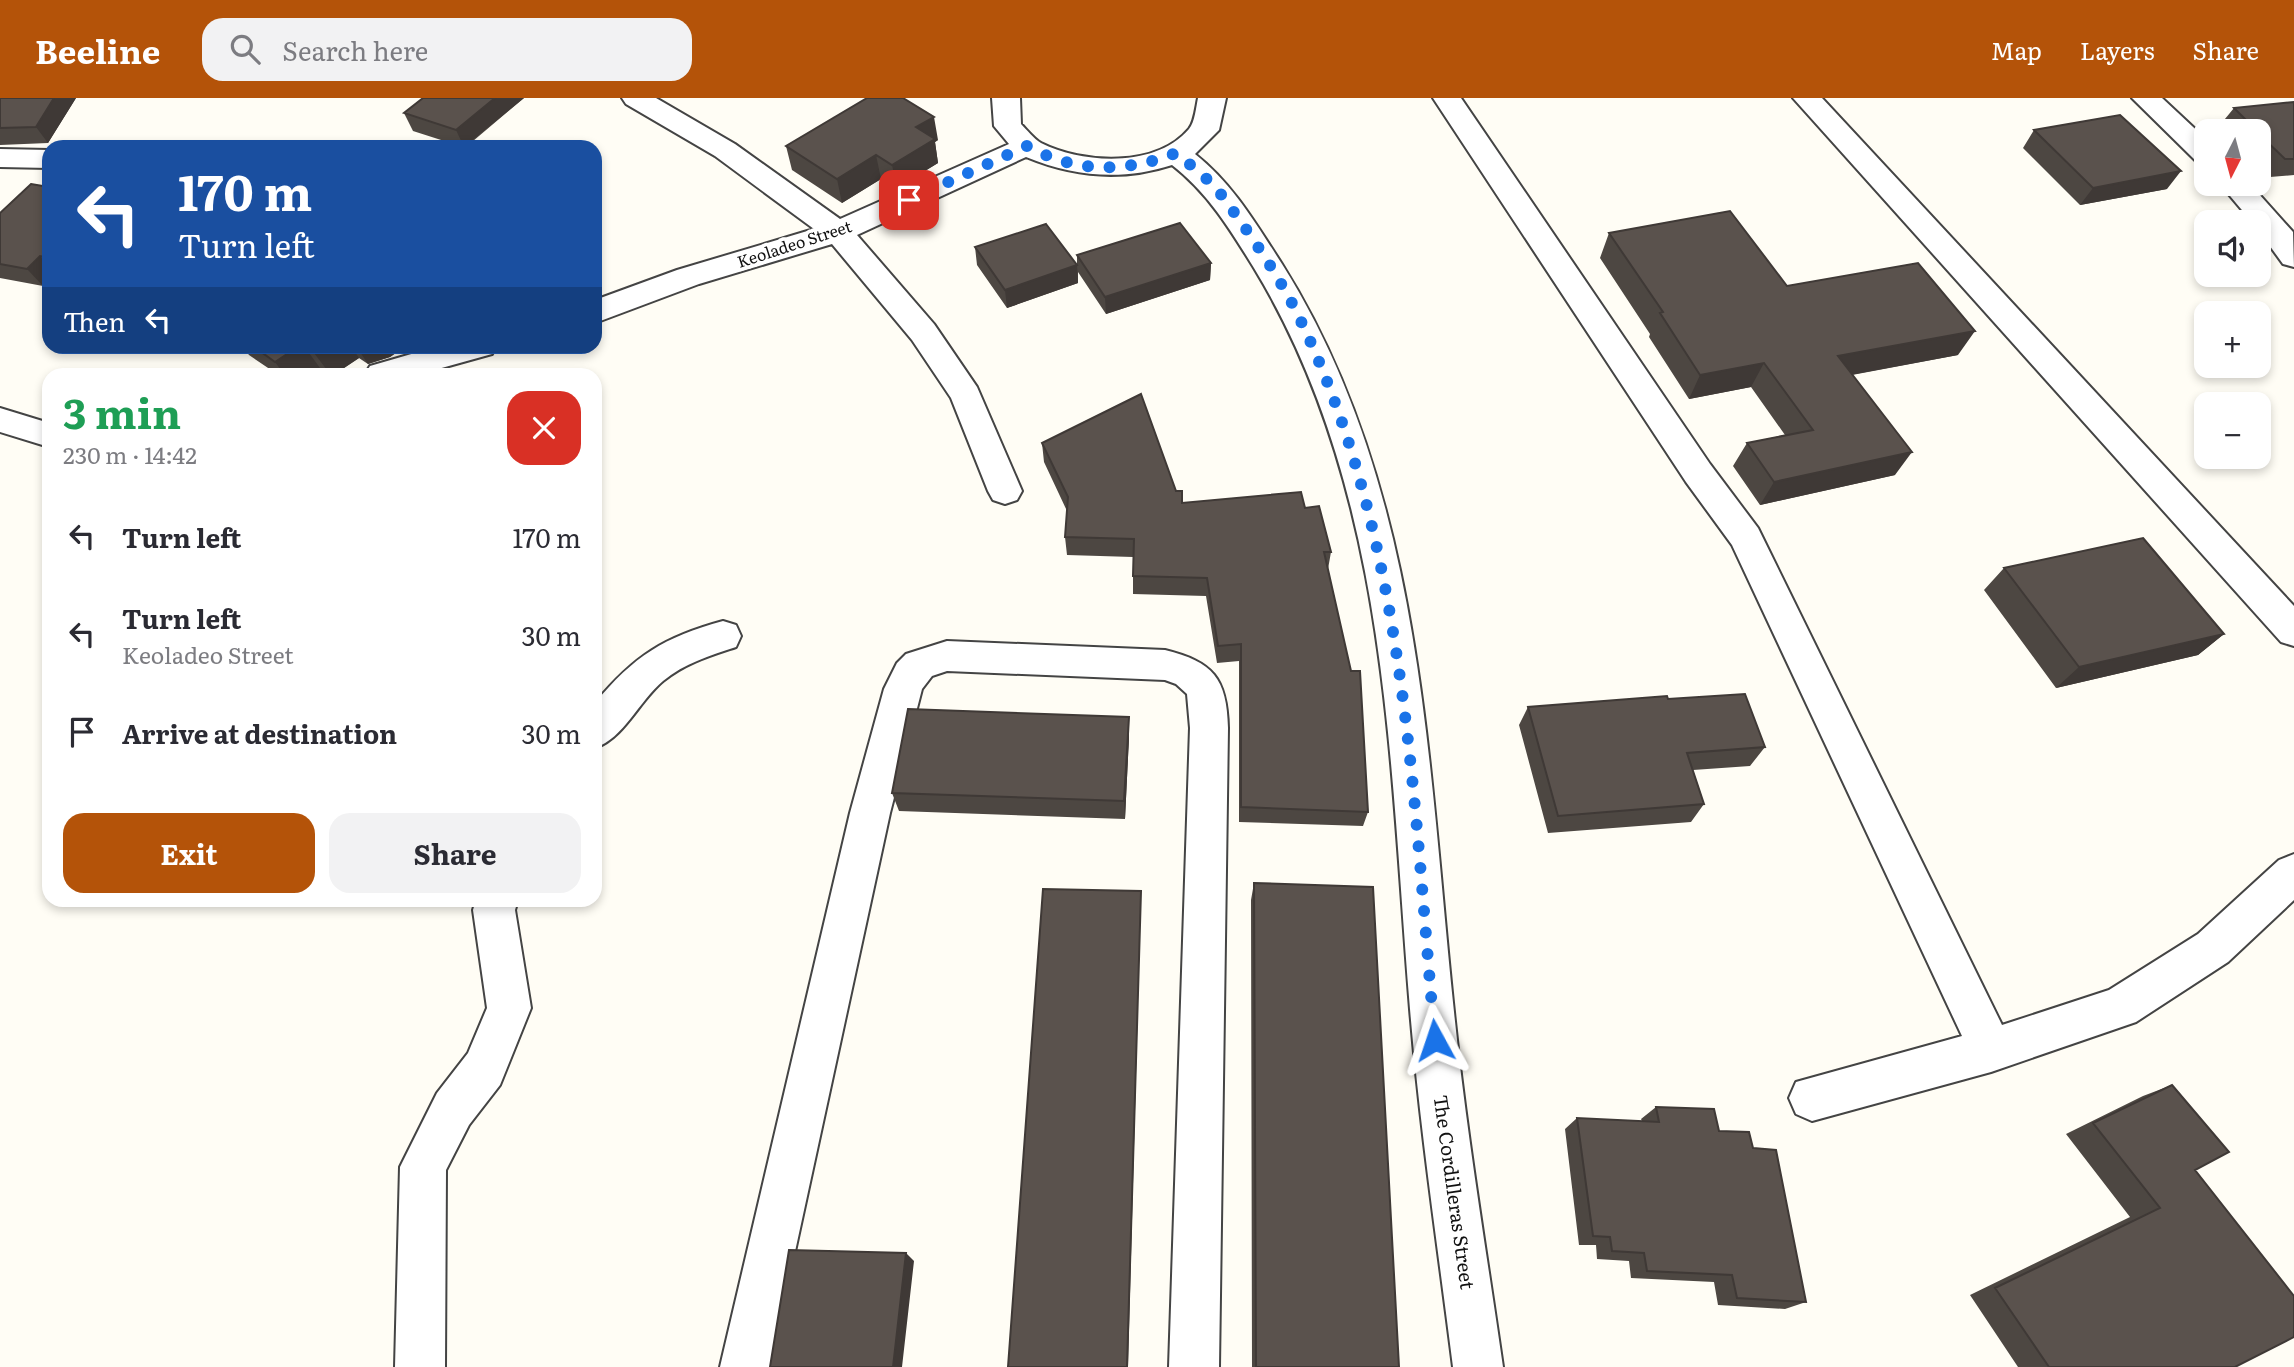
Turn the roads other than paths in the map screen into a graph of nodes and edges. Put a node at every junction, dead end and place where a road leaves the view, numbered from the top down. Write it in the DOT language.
graph roads {
  1 [pos="636,98"];
  2 [pos="1006,98"];
  3 [pos="1212,98"];
  4 [pos="1447,98"];
  5 [pos="1807,98"];
  6 [pos="2146,98"];
  7 [pos="2194,144"];
  8 [pos="1027,146"];
  9 [pos="1176,153"];
  10 [pos="0,158"];
  11 [pos="42,159"];
  12 [pos="2245,196"];
  13 [pos="838,232"];
  14 [pos="2294,257"];
  15 [pos="602,309"];
  16 [pos="452,354"];
  17 [pos="402,368"];
  18 [pos="0,420"];
  19 [pos="42,433"];
  20 [pos="1005,491"];
  21 [pos="2294,631"];
  22 [pos="723,636"];
  23 [pos="602,723"];
  24 [pos="2294,873"];
  25 [pos="495,907"];
  26 [pos="1991,1050"];
  27 [pos="1812,1098"];
  28 [pos="420,1367"];
  29 [pos="745,1367"];
  30 [pos="1194,1367"];
  31 [pos="1478,1367"];
  1 -- 13 [label="street"];
  2 -- 8 [label="street"];
  3 -- 9 [label="street"];
  4 -- 26 [label="street"];
  5 -- 21 [label="street"];
  6 -- 7 [label="street"];
  8 -- 9 [label="street"];
  8 -- 13 [label="street, Keoladeo Street"];
  9 -- 31 [label="street, The Cordilleras Street"];
  10 -- 11 [label="street"];
  12 -- 14 [label="street"];
  13 -- 15 [label="street, Keoladeo Street"];
  13 -- 20 [label="street"];
  16 -- 17 [label="street"];
  18 -- 19 [label="street"];
  22 -- 23 [label="street"];
  24 -- 26 [label="street"];
  25 -- 28 [label="street"];
  26 -- 27 [label="street"];
  29 -- 30 [label="street"];
}
